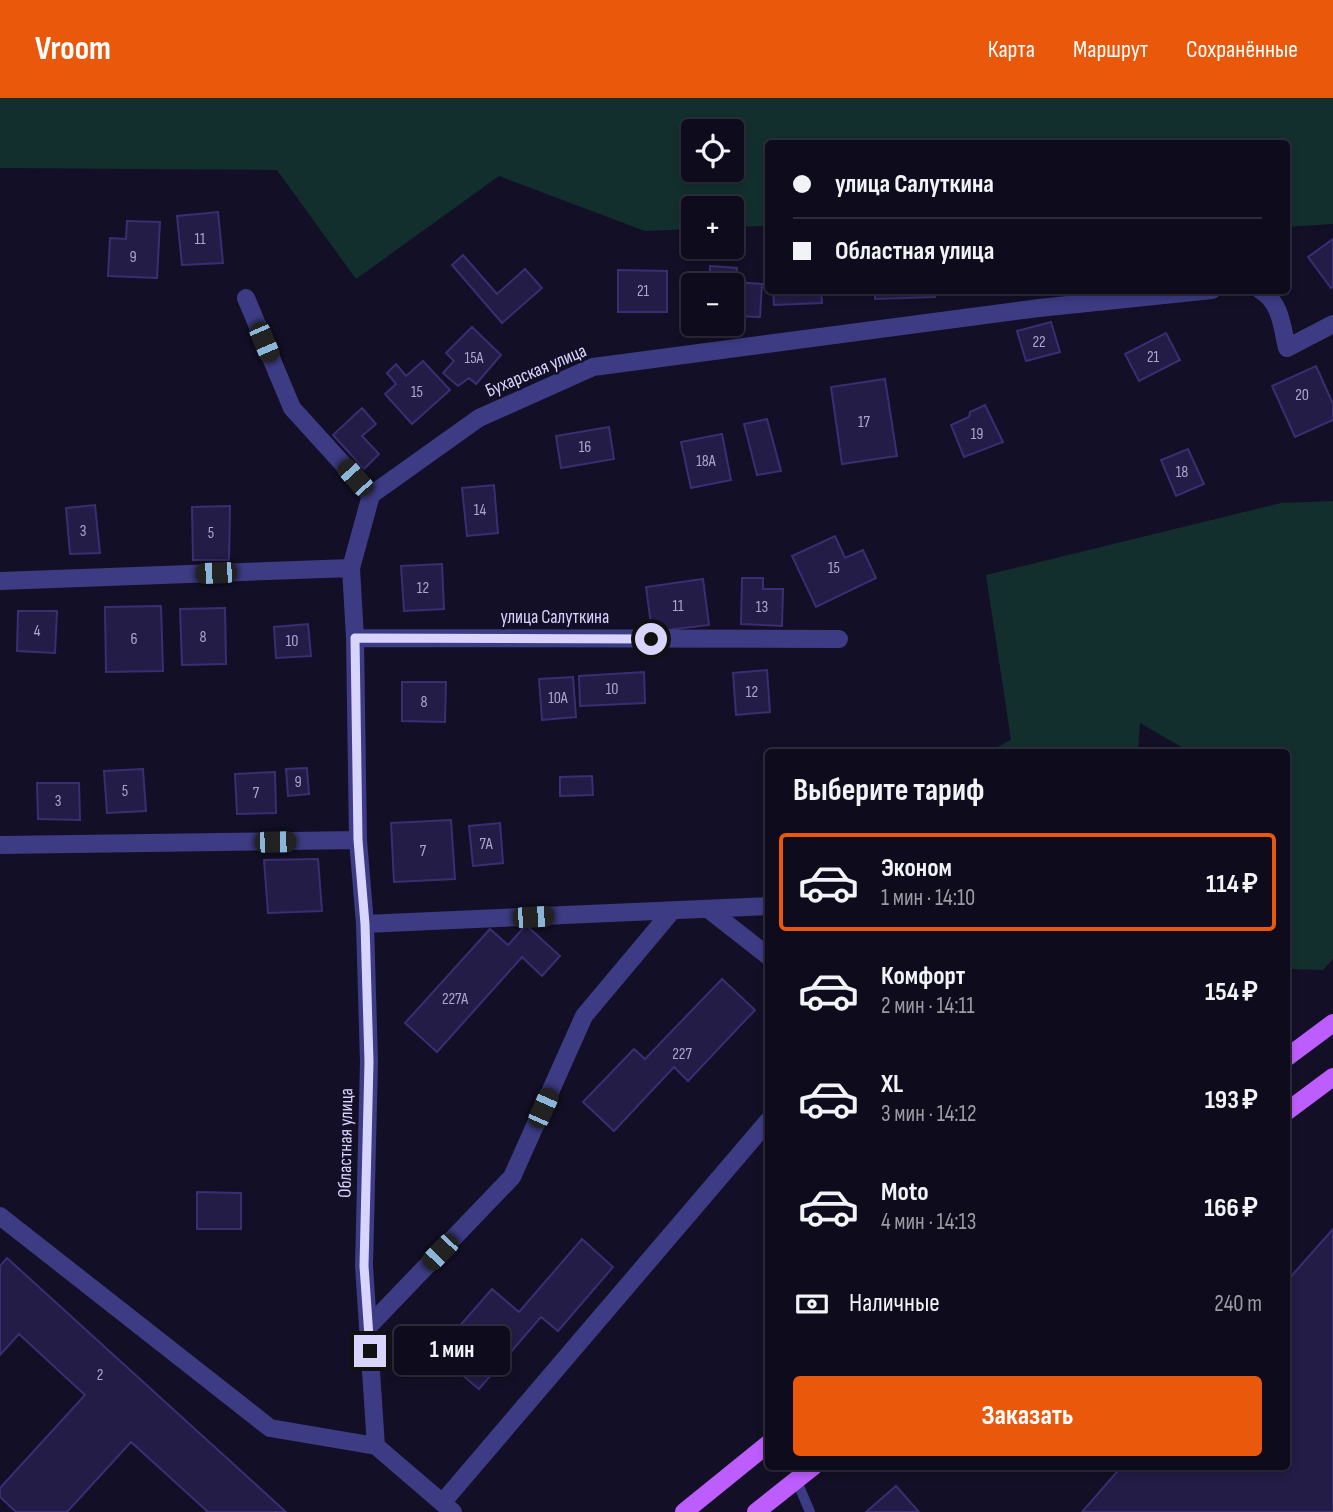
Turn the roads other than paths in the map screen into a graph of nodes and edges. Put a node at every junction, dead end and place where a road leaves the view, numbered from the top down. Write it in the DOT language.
graph roads {
  1 [pos="1174,294"];
  2 [pos="1266,294"];
  3 [pos="246,298"];
  4 [pos="1333,324"];
  5 [pos="371,495"];
  6 [pos="351,568"];
  7 [pos="0,581"];
  8 [pos="355,638"];
  9 [pos="839,639"];
  10 [pos="358,840"];
  11 [pos="0,845"];
  12 [pos="765,906"];
  13 [pos="708,909"];
  14 [pos="672,911"];
  15 [pos="365,924"];
  16 [pos="765,955"];
  17 [pos="1333,1023"];
  18 [pos="1290,1055"];
  19 [pos="1333,1077"];
  20 [pos="1290,1109"];
  21 [pos="765,1125"];
  22 [pos="0,1216"];
  23 [pos="368,1327"];
  24 [pos="376,1446"];
  25 [pos="765,1446"];
  26 [pos="808,1470"];
  27 [pos="796,1479"];
  28 [pos="447,1507"];
  29 [pos="810,1511"];
  30 [pos="684,1512"];
  31 [pos="755,1512"];
  1 -- 5 [label="street, Бухарская улица"];
  2 -- 4 [label="street"];
  3 -- 5 [label="street"];
  5 -- 6 [label="street"];
  6 -- 7 [label="street"];
  6 -- 8 [label="street"];
  8 -- 9 [label="street, улица Салуткина"];
  8 -- 10 [label="street"];
  10 -- 11 [label="street"];
  10 -- 15 [label="street, Областная улица"];
  12 -- 13 [label="street"];
  13 -- 14 [label="street"];
  13 -- 16 [label="street"];
  14 -- 15 [label="street"];
  14 -- 23 [label="street"];
  15 -- 23 [label="street, Областная улица"];
  17 -- 18 [label="main road"];
  19 -- 20 [label="main road"];
  21 -- 28 [label="street"];
  22 -- 24 [label="street"];
  23 -- 24 [label="street, Областная улица"];
  24 -- 28 [label="street"];
  25 -- 30 [label="main road"];
  26 -- 27 [label="main road"];
  27 -- 29 [label="lane"];
  27 -- 31 [label="main road"];
}
